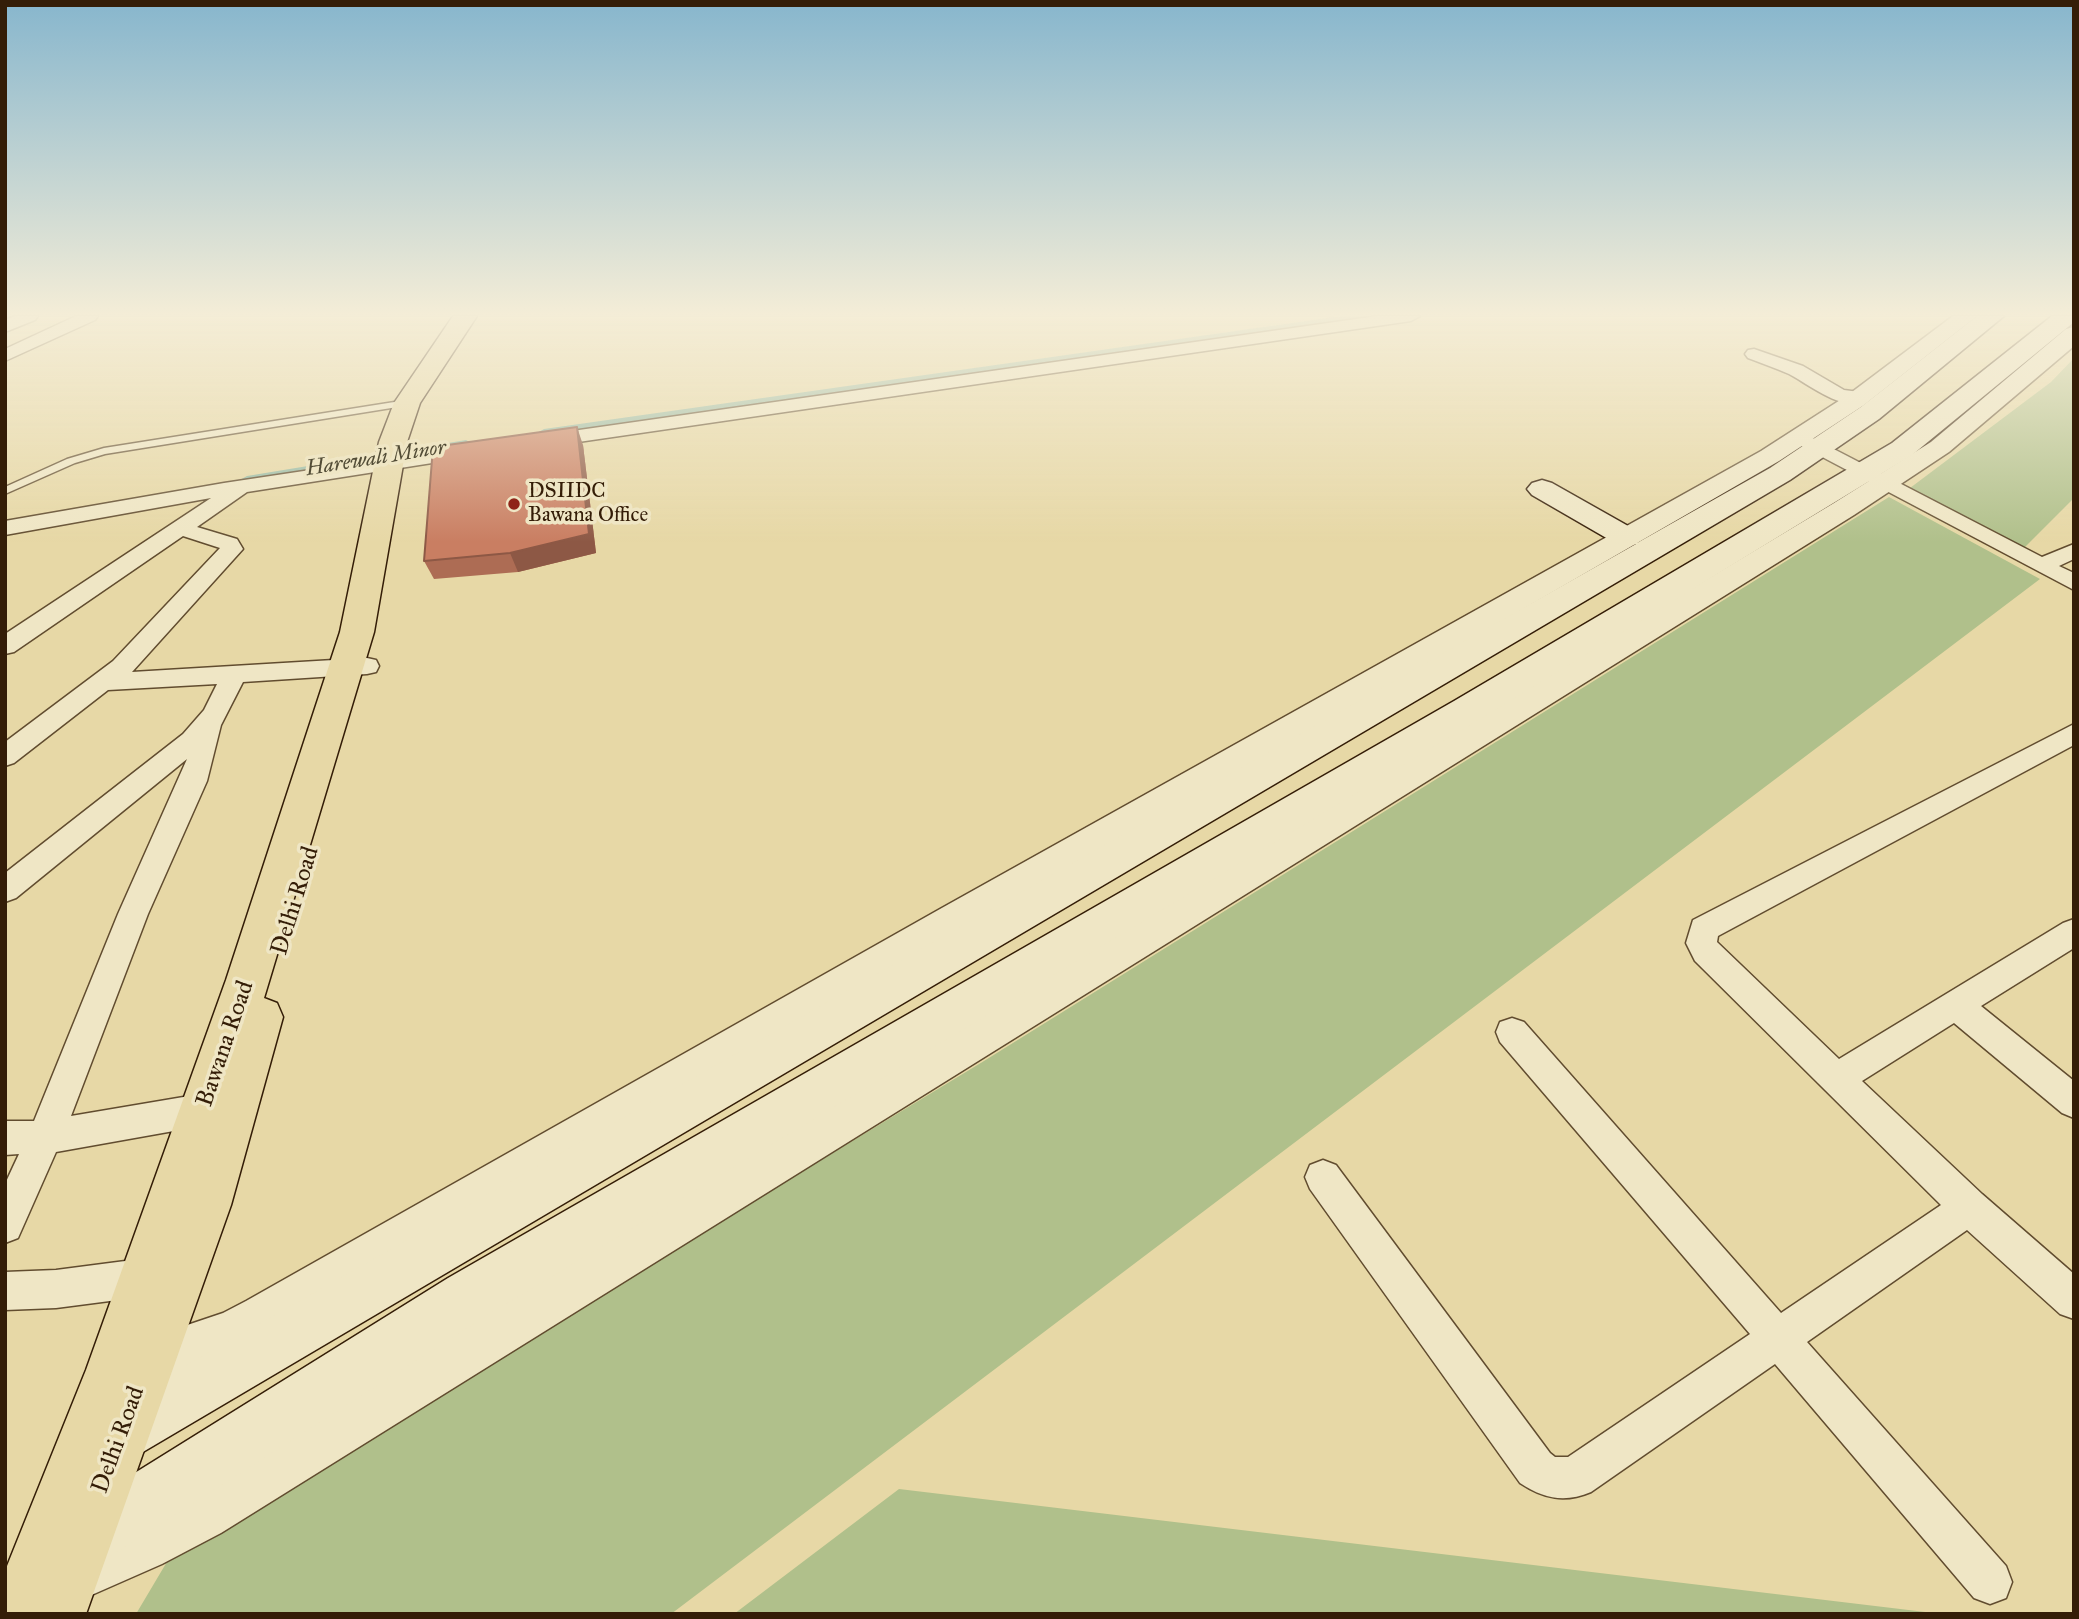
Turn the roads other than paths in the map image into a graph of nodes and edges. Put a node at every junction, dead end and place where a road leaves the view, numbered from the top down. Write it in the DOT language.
graph roads {
  1 [pos="427,392"];
  2 [pos="432,392"];
  3 [pos="889,392"];
  4 [pos="1822,392"];
  5 [pos="1866,392"];
  6 [pos="1897,392"];
  7 [pos="1975,392"];
  8 [pos="2006,392"];
  9 [pos="1852,402"];
  10 [pos="402,440"];
  11 [pos="1810,442"];
  12 [pos="527,444"];
  13 [pos="487,450"];
  14 [pos="1874,477"];
  15 [pos="243,486"];
  16 [pos="5,491"];
  17 [pos="1530,497"];
  18 [pos="5,528"];
  19 [pos="182,529"];
  20 [pos="1613,545"];
  21 [pos="2074,551"];
  22 [pos="2042,565"];
  23 [pos="2074,583"];
  24 [pos="5,646"];
  25 [pos="357,667"];
  26 [pos="234,675"];
  27 [pos="106,682"];
  28 [pos="208,726"];
  29 [pos="2074,733"];
  30 [pos="5,756"];
  31 [pos="5,891"];
  32 [pos="2072,936"];
  33 [pos="1956,1005"];
  34 [pos="1512,1032"];
  35 [pos="1836,1079"];
  36 [pos="2074,1102"];
  37 [pos="219,1107"];
  38 [pos="45,1137"];
  39 [pos="5,1138"];
  40 [pos="1322,1177"];
  41 [pos="1969,1207"];
  42 [pos="5,1225"];
  43 [pos="163,1275"];
  44 [pos="5,1291"];
  45 [pos="2074,1300"];
  46 [pos="1777,1338"];
  47 [pos="130,1367"];
  48 [pos="101,1444"];
  49 [pos="1990,1582"];
  50 [pos="48,1583"];
  1 -- 10 [label="main road"];
  2 -- 10 [label="main road"];
  3 -- 12 [label="street"];
  4 -- 9 [label="street"];
  5 -- 9 [label="street"];
  6 -- 11 [label="main road"];
  7 -- 14 [label="main road"];
  8 -- 14 [label="street"];
  9 -- 11 [label="street"];
  10 -- 13 [label="street"];
  10 -- 15 [label="street"];
  10 -- 16 [label="lane"];
  10 -- 25 [label="main road"];
  11 -- 14 [label="street"];
  11 -- 20 [label="street"];
  11 -- 48 [label="main road"];
  14 -- 22 [label="street"];
  14 -- 50 [label="main road"];
  15 -- 18 [label="street"];
  15 -- 19 [label="street"];
  17 -- 20 [label="main road"];
  19 -- 24 [label="street"];
  19 -- 27 [label="street"];
  20 -- 47 [label="street"];
  21 -- 22 [label="street"];
  22 -- 23 [label="street"];
  25 -- 26 [label="street"];
  25 -- 37 [label="main road, Bawana Road"];
  26 -- 27 [label="street"];
  26 -- 28 [label="street"];
  27 -- 30 [label="street"];
  28 -- 31 [label="street"];
  28 -- 38 [label="street"];
  29 -- 35 [label="street"];
  32 -- 33 [label="street"];
  33 -- 35 [label="street"];
  33 -- 36 [label="street"];
  34 -- 46 [label="street"];
  35 -- 41 [label="street"];
  37 -- 38 [label="street"];
  37 -- 43 [label="main road, Bawana Road"];
  38 -- 39 [label="street"];
  38 -- 42 [label="street"];
  40 -- 46 [label="street"];
  41 -- 45 [label="street"];
  41 -- 46 [label="street"];
  43 -- 44 [label="street"];
  43 -- 47 [label="main road, Bawana Road"];
  46 -- 49 [label="street"];
  47 -- 48 [label="main road, Bawana Road"];
  48 -- 50 [label="main road, Bawana Road"];
}
